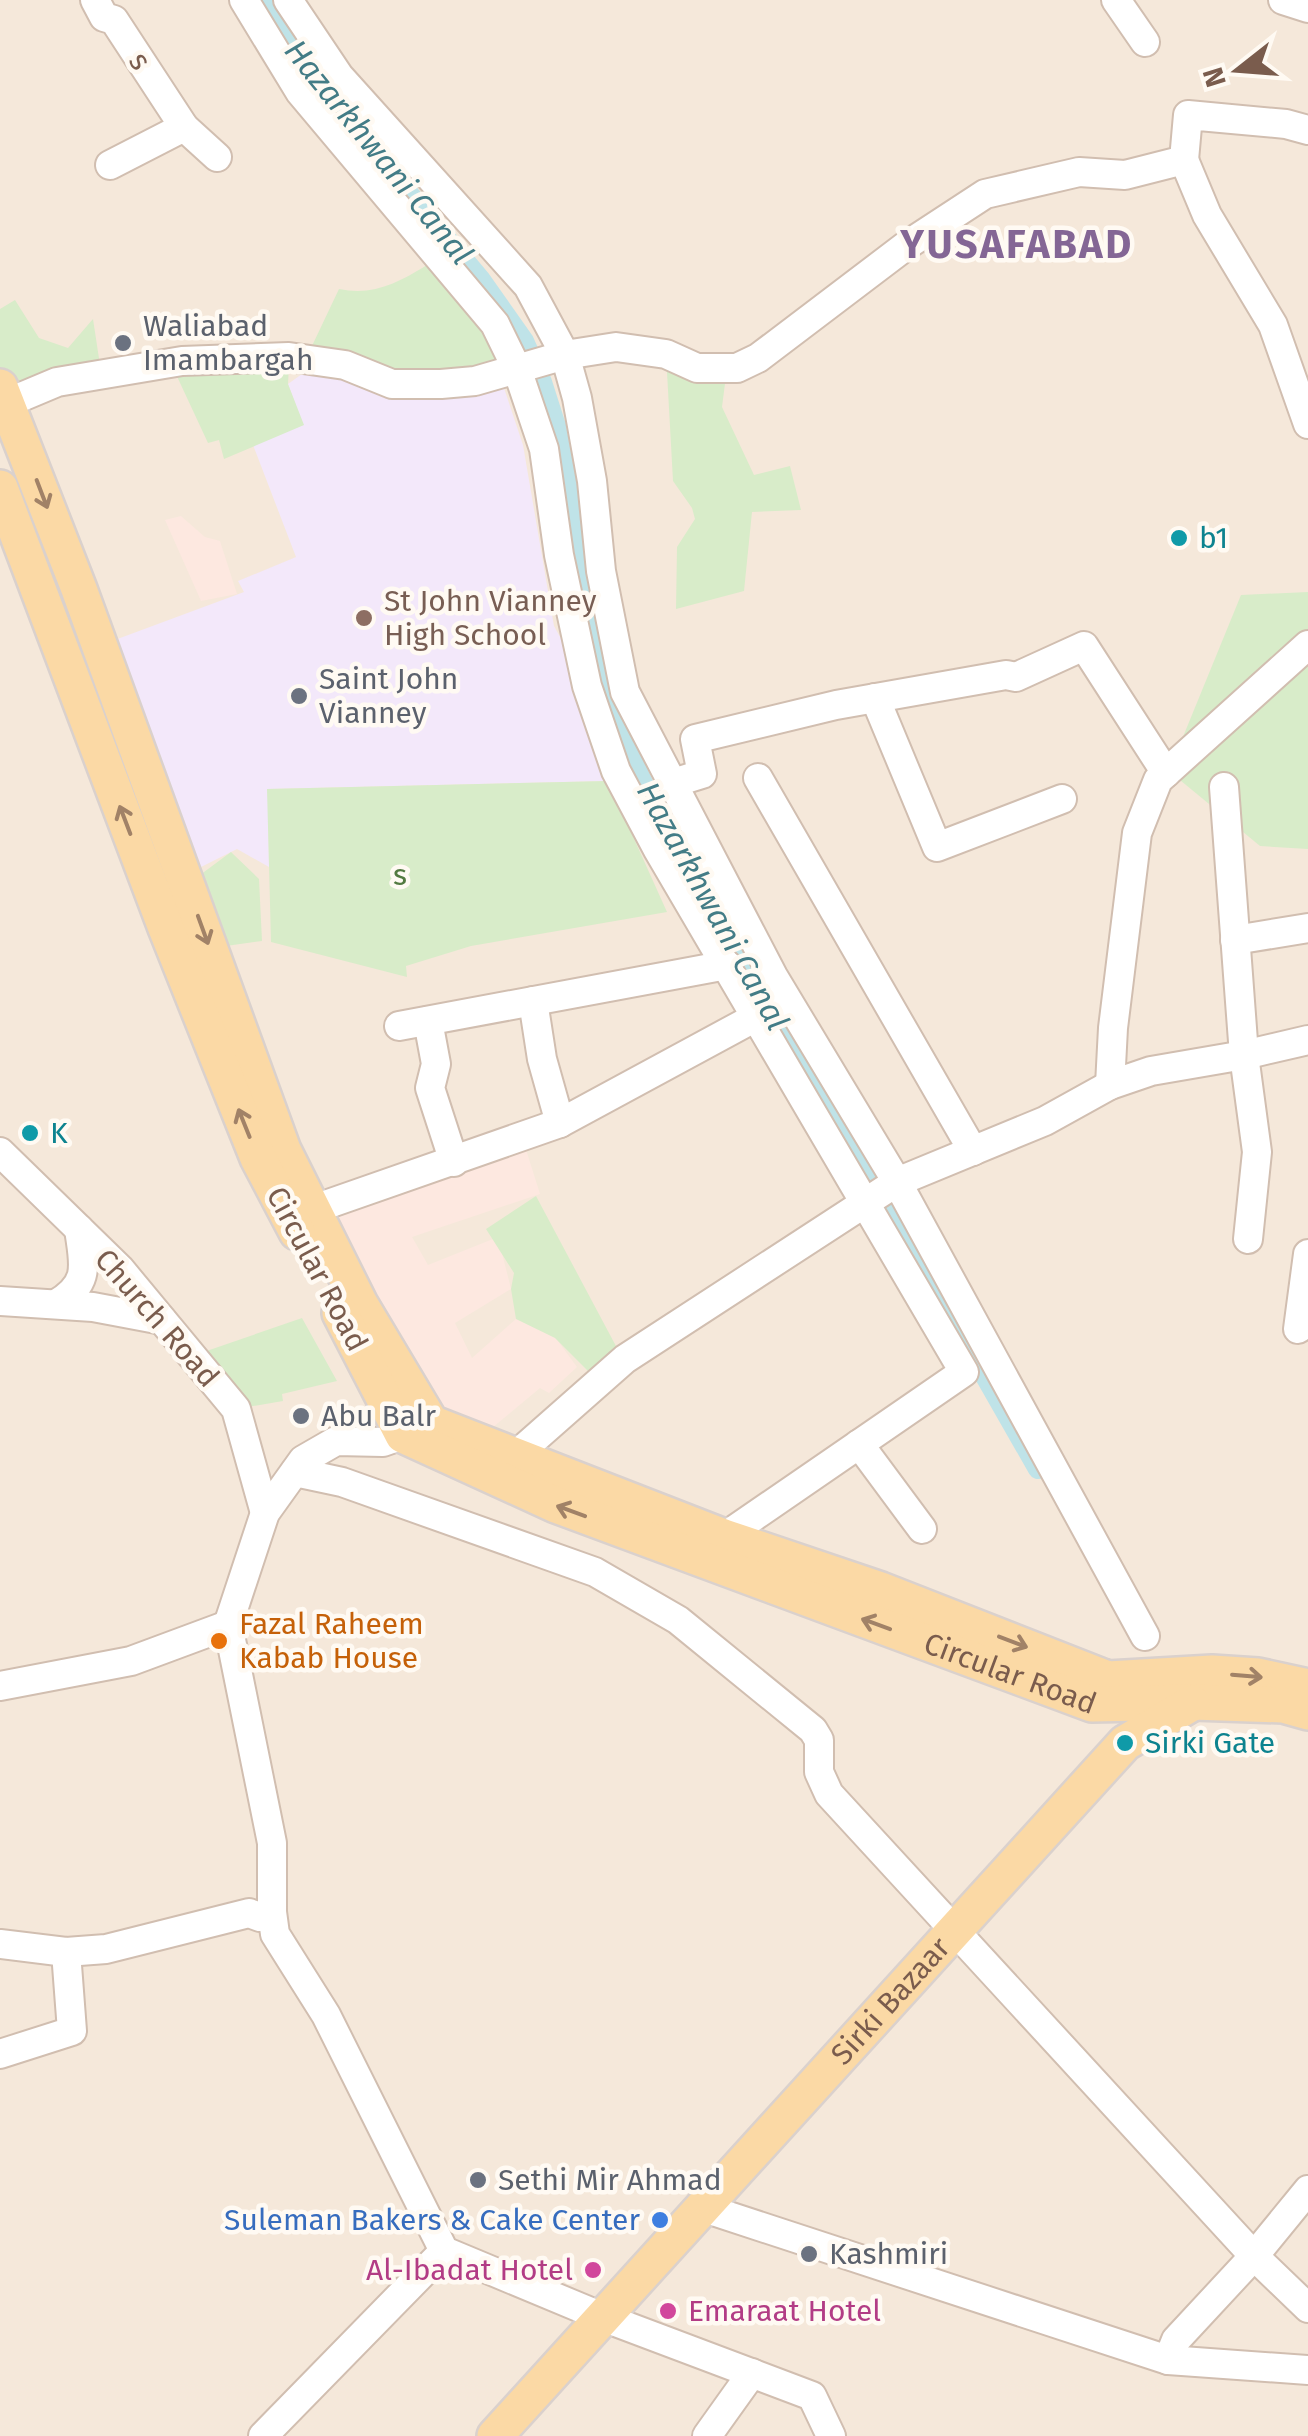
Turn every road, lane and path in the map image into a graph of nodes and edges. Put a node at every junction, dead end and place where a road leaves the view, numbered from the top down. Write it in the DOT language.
graph roads {
  1 [pos="95,0"];
  2 [pos="244,0"];
  3 [pos="288,0"];
  4 [pos="1116,0"];
  5 [pos="1283,0"];
  6 [pos="1308,8"];
  7 [pos="1145,42"];
  8 [pos="184,127"];
  9 [pos="1308,130"];
  10 [pos="217,156"];
  11 [pos="1184,160"];
  12 [pos="110,165"];
  13 [pos="565,355"];
  14 [pos="517,369"];
  15 [pos="2,399"];
  16 [pos="1308,424"];
  17 [pos="0,488"];
  18 [pos="1308,646"];
  19 [pos="875,698"];
  20 [pos="1166,774"];
  21 [pos="758,778"];
  22 [pos="673,783"];
  23 [pos="1224,787"];
  24 [pos="1062,799"];
  25 [pos="1308,928"];
  26 [pos="1235,940"];
  27 [pos="727,965"];
  28 [pos="533,1001"];
  29 [pos="756,1017"];
  30 [pos="428,1021"];
  31 [pos="400,1026"];
  32 [pos="1308,1040"];
  33 [pos="1244,1056"];
  34 [pos="1110,1085"];
  35 [pos="560,1123"];
  36 [pos="972,1151"];
  37 [pos="0,1152"];
  38 [pos="454,1162"];
  39 [pos="897,1182"];
  40 [pos="866,1202"];
  41 [pos="312,1210"];
  42 [pos="79,1230"];
  43 [pos="1248,1239"];
  44 [pos="1308,1254"];
  45 [pos="0,1301"];
  46 [pos="56,1304"];
  47 [pos="162,1320"];
  48 [pos="1298,1329"];
  49 [pos="417,1429"];
  50 [pos="858,1444"];
  51 [pos="515,1456"];
  52 [pos="295,1472"];
  53 [pos="265,1513"];
  54 [pos="922,1529"];
  55 [pos="724,1536"];
  56 [pos="228,1624"];
  57 [pos="1145,1636"];
  58 [pos="0,1686"];
  59 [pos="1308,1687"];
  60 [pos="1189,1689"];
  61 [pos="1109,1692"];
  62 [pos="1308,1712"];
  63 [pos="272,1912"];
  64 [pos="954,1932"];
  65 [pos="0,1944"];
  66 [pos="66,1952"];
  67 [pos="0,2054"];
  68 [pos="1308,2190"];
  69 [pos="704,2208"];
  70 [pos="444,2251"];
  71 [pos="1254,2256"];
  72 [pos="1308,2308"];
  73 [pos="605,2318"];
  74 [pos="1168,2360"];
  75 [pos="1308,2370"];
  76 [pos="752,2374"];
  77 [pos="270,2434"];
  78 [pos="495,2436"];
  79 [pos="707,2436"];
  80 [pos="831,2436"];
  1 -- 8 [label="street, s"];
  2 -- 14 [label="street"];
  3 -- 13 [label="street"];
  4 -- 7 [label="street"];
  5 -- 6 [label="street"];
  8 -- 10 [label="street, s"];
  8 -- 12 [label="street"];
  9 -- 11 [label="street"];
  11 -- 13 [label="street"];
  11 -- 16 [label="street"];
  13 -- 14 [label="street"];
  13 -- 22 [label="street"];
  14 -- 15 [label="street"];
  14 -- 27 [label="street"];
  15 -- 41 [label="main road, one-way"];
  49 -- 17 [label="main road, Circular Road, one-way"];
  18 -- 20 [label="street"];
  19 -- 20 [label="street"];
  19 -- 22 [label="street"];
  19 -- 24 [label="street"];
  20 -- 34 [label="street"];
  21 -- 36 [label="street"];
  22 -- 39 [label="street"];
  23 -- 26 [label="street"];
  25 -- 26 [label="street"];
  26 -- 33 [label="street"];
  27 -- 28 [label="street"];
  27 -- 29 [label="street"];
  28 -- 30 [label="street"];
  28 -- 35 [label="street"];
  29 -- 35 [label="street"];
  29 -- 40 [label="street"];
  30 -- 31 [label="street"];
  30 -- 38 [label="street"];
  32 -- 33 [label="street"];
  33 -- 34 [label="street"];
  33 -- 43 [label="street"];
  34 -- 36 [label="street"];
  35 -- 38 [label="street"];
  36 -- 39 [label="street"];
  37 -- 42 [label="street, Church Road"];
  38 -- 41 [label="street"];
  39 -- 40 [label="street"];
  39 -- 57 [label="street"];
  40 -- 50 [label="street"];
  40 -- 51 [label="street"];
  41 -- 49 [label="main road"];
  42 -- 46 [label="street"];
  42 -- 47 [label="street, Church Road"];
  44 -- 48 [label="street"];
  45 -- 46 [label="street"];
  46 -- 47 [label="street"];
  47 -- 53 [label="street, Church Road"];
  49 -- 51 [label="main road"];
  49 -- 52 [label="street"];
  61 -- 49 [label="main road, Circular Road, one-way"];
  50 -- 54 [label="street"];
  50 -- 55 [label="street"];
  51 -- 55 [label="main road"];
  52 -- 53 [label="street"];
  52 -- 64 [label="street"];
  53 -- 56 [label="street"];
  55 -- 61 [label="main road, one-way"];
  56 -- 58 [label="street"];
  56 -- 63 [label="street"];
  60 -- 59 [label="main road, one-way"];
  60 -- 61 [label="main road, Circular Road"];
  60 -- 62 [label="main road, Circular Road"];
  60 -- 64 [label="main road, Sirki Bazaar"];
  63 -- 66 [label="street"];
  63 -- 70 [label="street"];
  64 -- 69 [label="main road, Sirki Bazaar"];
  64 -- 71 [label="street"];
  65 -- 66 [label="street"];
  66 -- 67 [label="street"];
  68 -- 71 [label="street"];
  69 -- 73 [label="main road, Sirki Bazaar"];
  69 -- 74 [label="street"];
  70 -- 73 [label="street"];
  70 -- 77 [label="street"];
  71 -- 72 [label="street"];
  71 -- 74 [label="street"];
  73 -- 76 [label="street"];
  73 -- 78 [label="main road, Sirki Bazaar"];
  74 -- 75 [label="street"];
  76 -- 79 [label="street"];
  76 -- 80 [label="street"];
}
